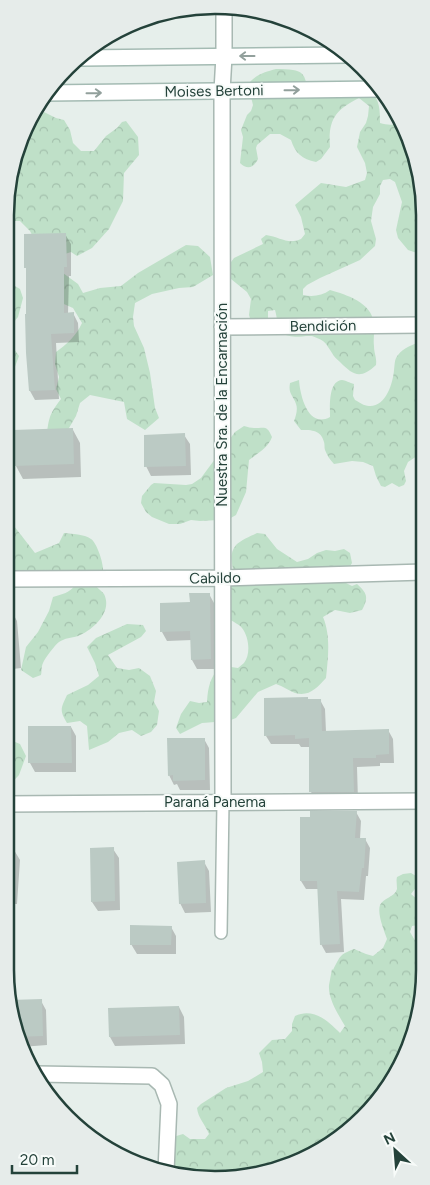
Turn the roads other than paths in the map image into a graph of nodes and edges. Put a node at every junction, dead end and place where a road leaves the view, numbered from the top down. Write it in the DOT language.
graph roads {
  1 [pos="224,14"];
  2 [pos="338,55"];
  3 [pos="224,56"];
  4 [pos="89,58"];
  5 [pos="373,90"];
  6 [pos="222,91"];
  7 [pos="54,93"];
  8 [pos="416,325"];
  9 [pos="222,327"];
  10 [pos="416,572"];
  11 [pos="223,578"];
  12 [pos="14,579"];
  13 [pos="416,801"];
  14 [pos="223,802"];
  15 [pos="14,804"];
  16 [pos="221,933"];
  17 [pos="43,1074"];
  18 [pos="166,1165"];
  1 -- 3 [label="street, Nuestra Sra. de la Encarnación"];
  2 -- 3 [label="street, one-way"];
  3 -- 4 [label="street"];
  3 -- 6 [label="street, Nuestra Sra. de la Encarnación"];
  6 -- 5 [label="street, Moises Bertoni, one-way"];
  7 -- 6 [label="street, Moises Bertoni, one-way"];
  6 -- 9 [label="street, Nuestra Sra. de la Encarnación"];
  8 -- 9 [label="street, Bendición"];
  9 -- 11 [label="street, Nuestra Sra. de la Encarnación"];
  10 -- 11 [label="street, Cabildo"];
  11 -- 12 [label="street, Cabildo"];
  11 -- 14 [label="street, Nuestra Sra. de la Encarnación"];
  13 -- 14 [label="street, Paraná Panema"];
  14 -- 15 [label="street, Paraná Panema"];
  14 -- 16 [label="lane"];
  17 -- 18 [label="street"];
}
